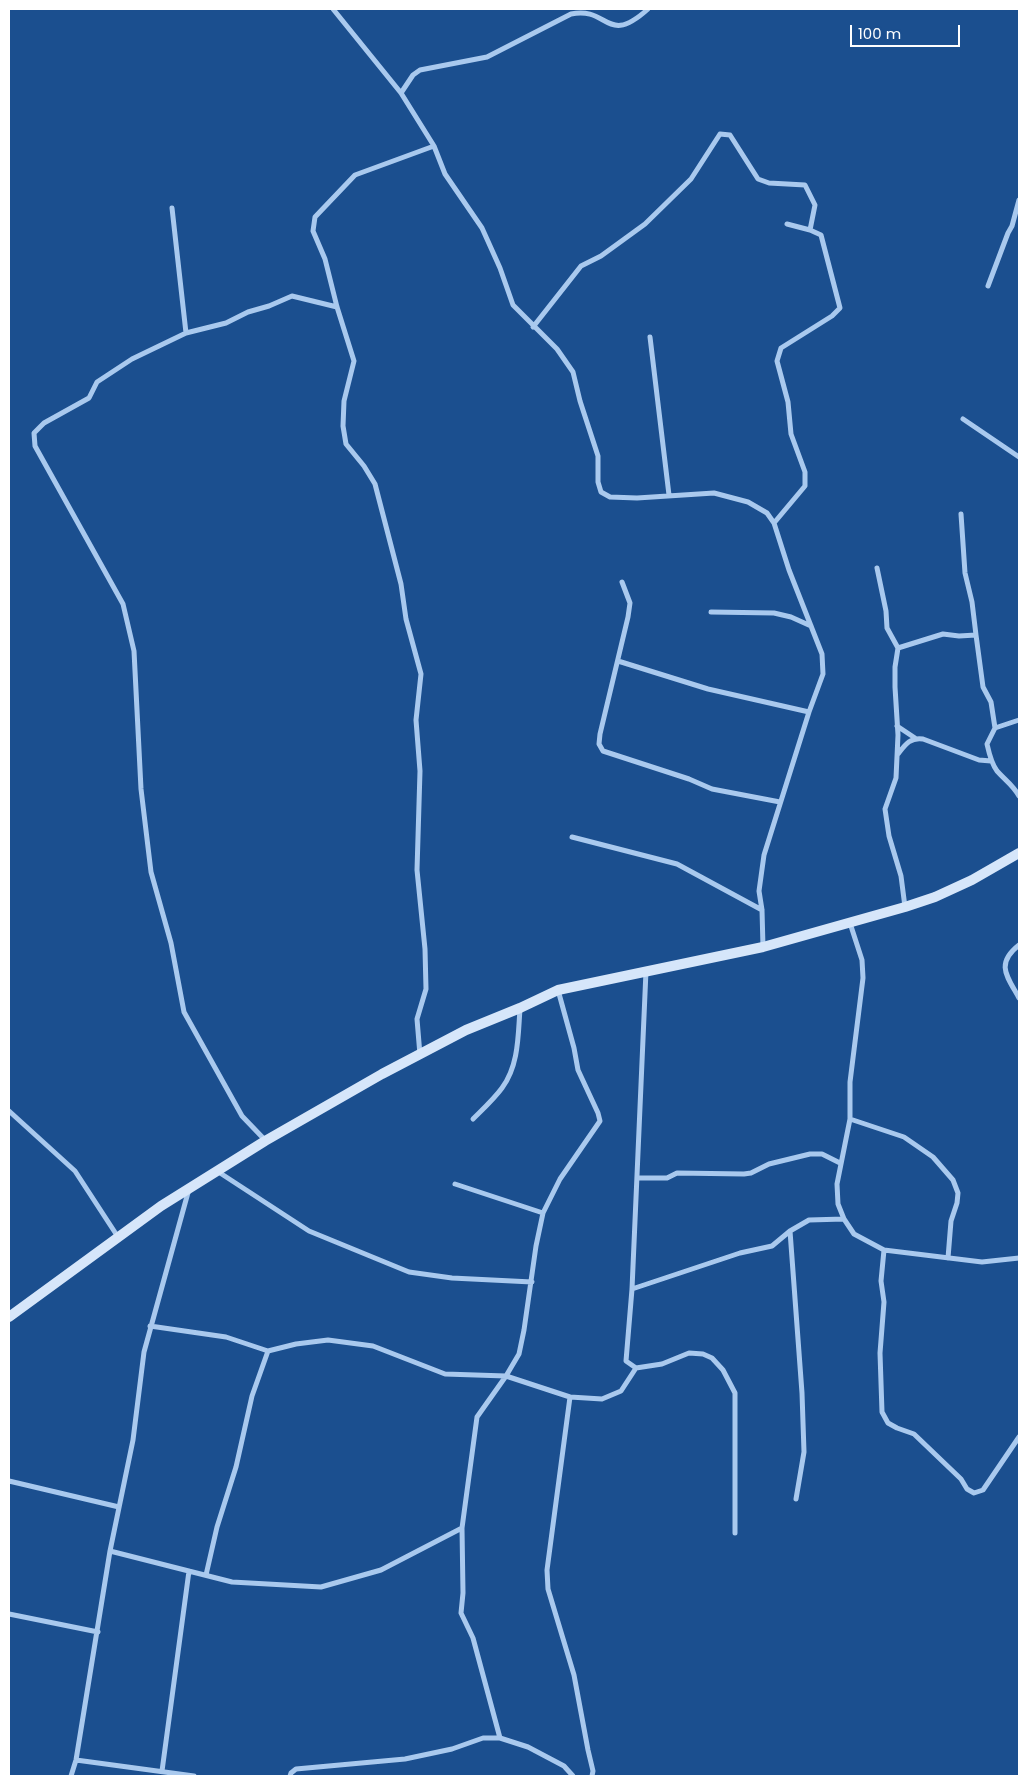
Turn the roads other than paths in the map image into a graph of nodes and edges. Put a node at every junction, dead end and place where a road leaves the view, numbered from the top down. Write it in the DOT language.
graph roads {
  1 [pos="333,9"];
  2 [pos="648,9"];
  3 [pos="401,93"];
  4 [pos="434,146"];
  5 [pos="1019,200"];
  6 [pos="172,208"];
  7 [pos="1017,217"];
  8 [pos="787,224"];
  9 [pos="810,230"];
  10 [pos="988,286"];
  11 [pos="337,307"];
  12 [pos="533,327"];
  13 [pos="186,333"];
  14 [pos="650,336"];
  15 [pos="963,419"];
  16 [pos="1019,457"];
  17 [pos="669,495"];
  18 [pos="961,514"];
  19 [pos="774,523"];
  20 [pos="877,568"];
  21 [pos="622,582"];
  22 [pos="711,612"];
  23 [pos="811,626"];
  24 [pos="976,635"];
  25 [pos="898,648"];
  26 [pos="618,661"];
  27 [pos="809,712"];
  28 [pos="1019,720"];
  29 [pos="897,726"];
  30 [pos="995,728"];
  31 [pos="915,738"];
  32 [pos="897,755"];
  33 [pos="991,762"];
  34 [pos="1019,796"];
  35 [pos="780,802"];
  36 [pos="572,837"];
  37 [pos="1019,853"];
  38 [pos="905,906"];
  39 [pos="762,910"];
  40 [pos="850,922"];
  41 [pos="1019,944"];
  42 [pos="763,946"];
  43 [pos="646,970"];
  44 [pos="558,990"];
  45 [pos="1019,998"];
  46 [pos="520,1008"];
  47 [pos="420,1055"];
  48 [pos="9,1111"];
  49 [pos="473,1119"];
  50 [pos="850,1119"];
  51 [pos="265,1141"];
  52 [pos="840,1163"];
  53 [pos="217,1171"];
  54 [pos="637,1178"];
  55 [pos="455,1184"];
  56 [pos="189,1189"];
  57 [pos="543,1213"];
  58 [pos="844,1219"];
  59 [pos="790,1231"];
  60 [pos="118,1236"];
  61 [pos="884,1250"];
  62 [pos="948,1258"];
  63 [pos="1019,1258"];
  64 [pos="532,1282"];
  65 [pos="632,1289"];
  66 [pos="9,1317"];
  67 [pos="150,1326"];
  68 [pos="268,1351"];
  69 [pos="636,1368"];
  70 [pos="506,1376"];
  71 [pos="570,1398"];
  72 [pos="1019,1437"];
  73 [pos="9,1481"];
  74 [pos="796,1499"];
  75 [pos="119,1507"];
  76 [pos="462,1528"];
  77 [pos="735,1533"];
  78 [pos="110,1551"];
  79 [pos="189,1571"];
  80 [pos="206,1575"];
  81 [pos="9,1614"];
  82 [pos="98,1632"];
  83 [pos="500,1738"];
  84 [pos="76,1760"];
  85 [pos="162,1771"];
  86 [pos="71,1776"];
  87 [pos="194,1776"];
  88 [pos="290,1776"];
  89 [pos="573,1776"];
  90 [pos="592,1776"];
  1 -- 3 [label="street"];
  2 -- 3 [label="street"];
  3 -- 4 [label="street"];
  4 -- 11 [label="street"];
  4 -- 12 [label="street"];
  5 -- 7 [label="street"];
  6 -- 13 [label="street"];
  7 -- 10 [label="street"];
  8 -- 9 [label="street"];
  9 -- 12 [label="street"];
  9 -- 19 [label="street"];
  11 -- 13 [label="street"];
  11 -- 47 [label="street"];
  12 -- 17 [label="street"];
  13 -- 51 [label="street"];
  14 -- 17 [label="street"];
  15 -- 16 [label="street"];
  17 -- 19 [label="street"];
  18 -- 24 [label="street"];
  19 -- 23 [label="street"];
  20 -- 25 [label="street"];
  21 -- 26 [label="street"];
  22 -- 23 [label="street"];
  23 -- 27 [label="street"];
  24 -- 25 [label="street"];
  24 -- 30 [label="street"];
  25 -- 29 [label="street"];
  26 -- 27 [label="street"];
  26 -- 35 [label="street"];
  27 -- 35 [label="street"];
  28 -- 30 [label="street"];
  29 -- 31 [label="street"];
  29 -- 32 [label="street"];
  30 -- 33 [label="street"];
  31 -- 32 [label="street"];
  31 -- 33 [label="street"];
  32 -- 38 [label="street"];
  33 -- 34 [label="street"];
  35 -- 39 [label="street"];
  36 -- 39 [label="street"];
  37 -- 38 [label="street"];
  38 -- 40 [label="street"];
  39 -- 42 [label="street"];
  40 -- 42 [label="street"];
  40 -- 50 [label="street"];
  41 -- 45 [label="street"];
  42 -- 43 [label="street"];
  43 -- 44 [label="street"];
  43 -- 54 [label="street"];
  44 -- 46 [label="street"];
  44 -- 57 [label="street"];
  46 -- 47 [label="street"];
  46 -- 49 [label="street"];
  47 -- 51 [label="street"];
  48 -- 60 [label="street"];
  50 -- 52 [label="street"];
  50 -- 62 [label="street"];
  51 -- 53 [label="street"];
  52 -- 54 [label="street"];
  52 -- 58 [label="street"];
  53 -- 56 [label="street"];
  53 -- 64 [label="street"];
  54 -- 65 [label="street"];
  55 -- 57 [label="street"];
  56 -- 60 [label="street"];
  56 -- 67 [label="street"];
  57 -- 64 [label="street"];
  58 -- 59 [label="street"];
  58 -- 61 [label="street"];
  59 -- 65 [label="street"];
  59 -- 74 [label="street"];
  60 -- 66 [label="street"];
  61 -- 62 [label="street"];
  61 -- 72 [label="street"];
  62 -- 63 [label="street"];
  64 -- 70 [label="street"];
  65 -- 69 [label="street"];
  67 -- 68 [label="street"];
  67 -- 75 [label="street"];
  68 -- 70 [label="street"];
  68 -- 80 [label="street"];
  69 -- 71 [label="street"];
  69 -- 77 [label="street"];
  70 -- 71 [label="street"];
  70 -- 76 [label="street"];
  71 -- 90 [label="street"];
  73 -- 75 [label="street"];
  75 -- 78 [label="street"];
  76 -- 80 [label="street"];
  76 -- 83 [label="street"];
  78 -- 79 [label="street"];
  78 -- 82 [label="street"];
  79 -- 80 [label="street"];
  79 -- 85 [label="street"];
  81 -- 82 [label="street"];
  82 -- 84 [label="street"];
  83 -- 88 [label="street"];
  83 -- 89 [label="street"];
  84 -- 85 [label="street"];
  84 -- 86 [label="street"];
  85 -- 87 [label="street"];
}
